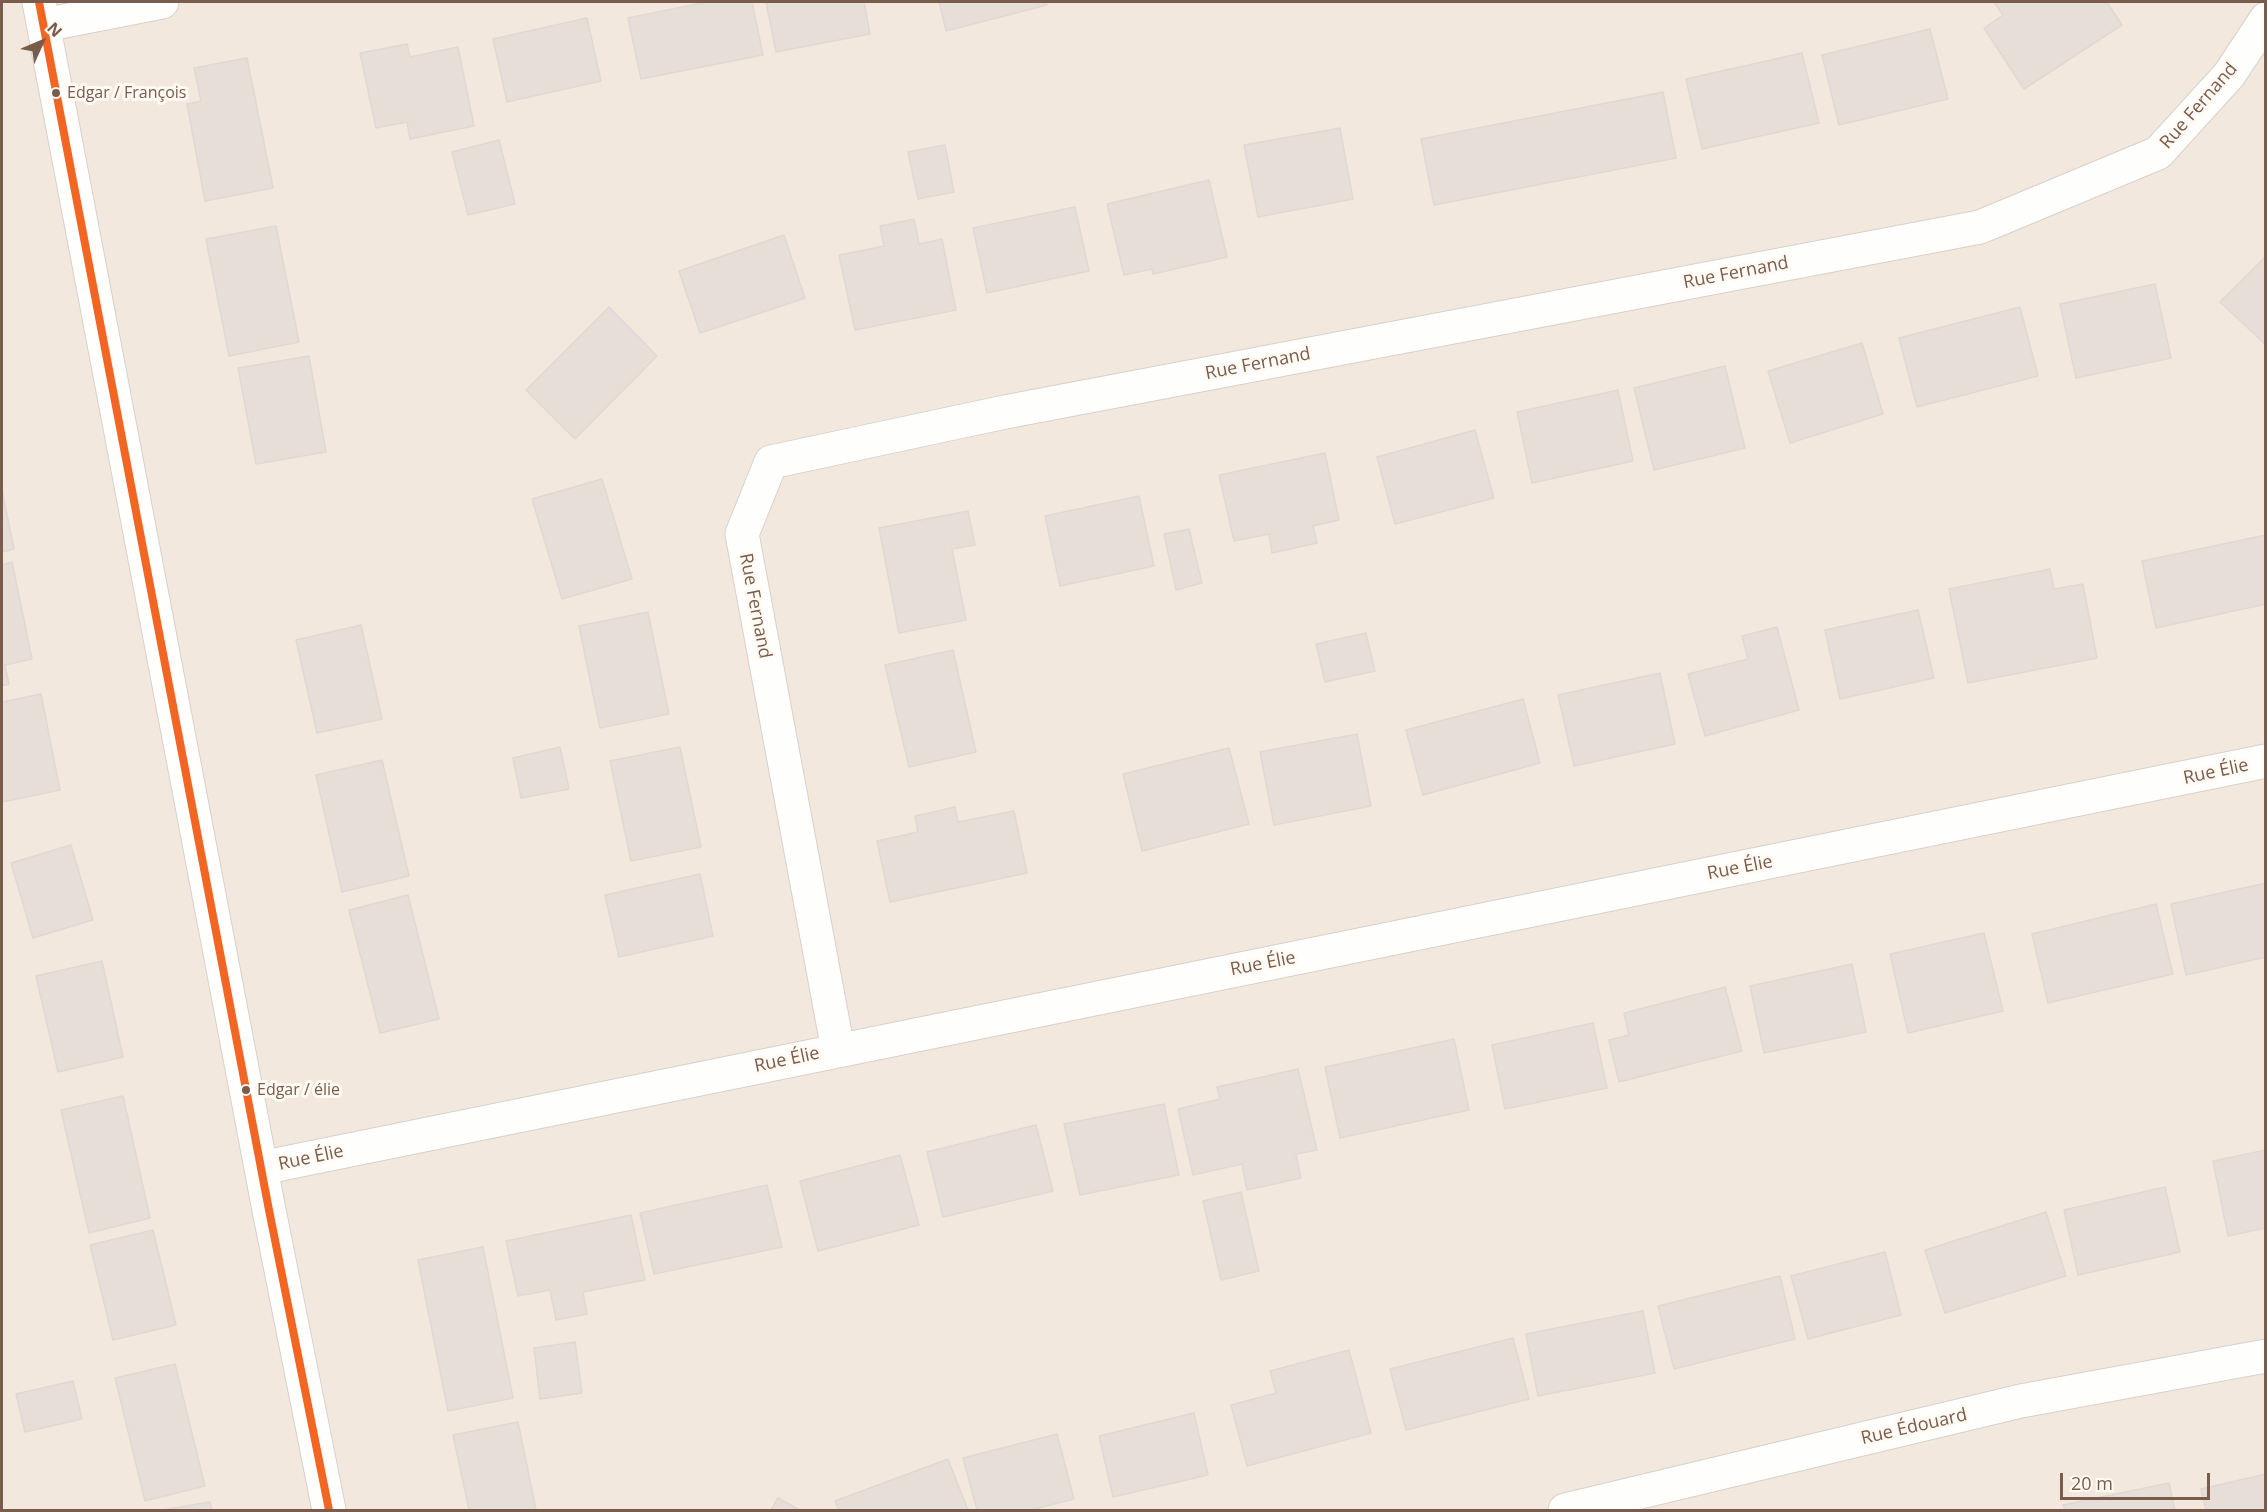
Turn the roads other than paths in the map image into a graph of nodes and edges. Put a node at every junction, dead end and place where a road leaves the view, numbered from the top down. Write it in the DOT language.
graph roads {
  1 [pos="162,2"];
  2 [pos="41,14"];
  3 [pos="2265,19"];
  4 [pos="2265,761"];
  5 [pos="838,1050"];
  6 [pos="261,1168"];
  7 [pos="2265,1356"];
  8 [pos="329,1510"];
  9 [pos="1565,1510"];
  1 -- 2 [label="street"];
  2 -- 6 [label="street"];
  3 -- 5 [label="street, Rue Fernand"];
  4 -- 5 [label="street, Rue Élie"];
  5 -- 6 [label="street, Rue Élie"];
  6 -- 8 [label="street"];
  7 -- 9 [label="street, Rue Édouard"];
}
